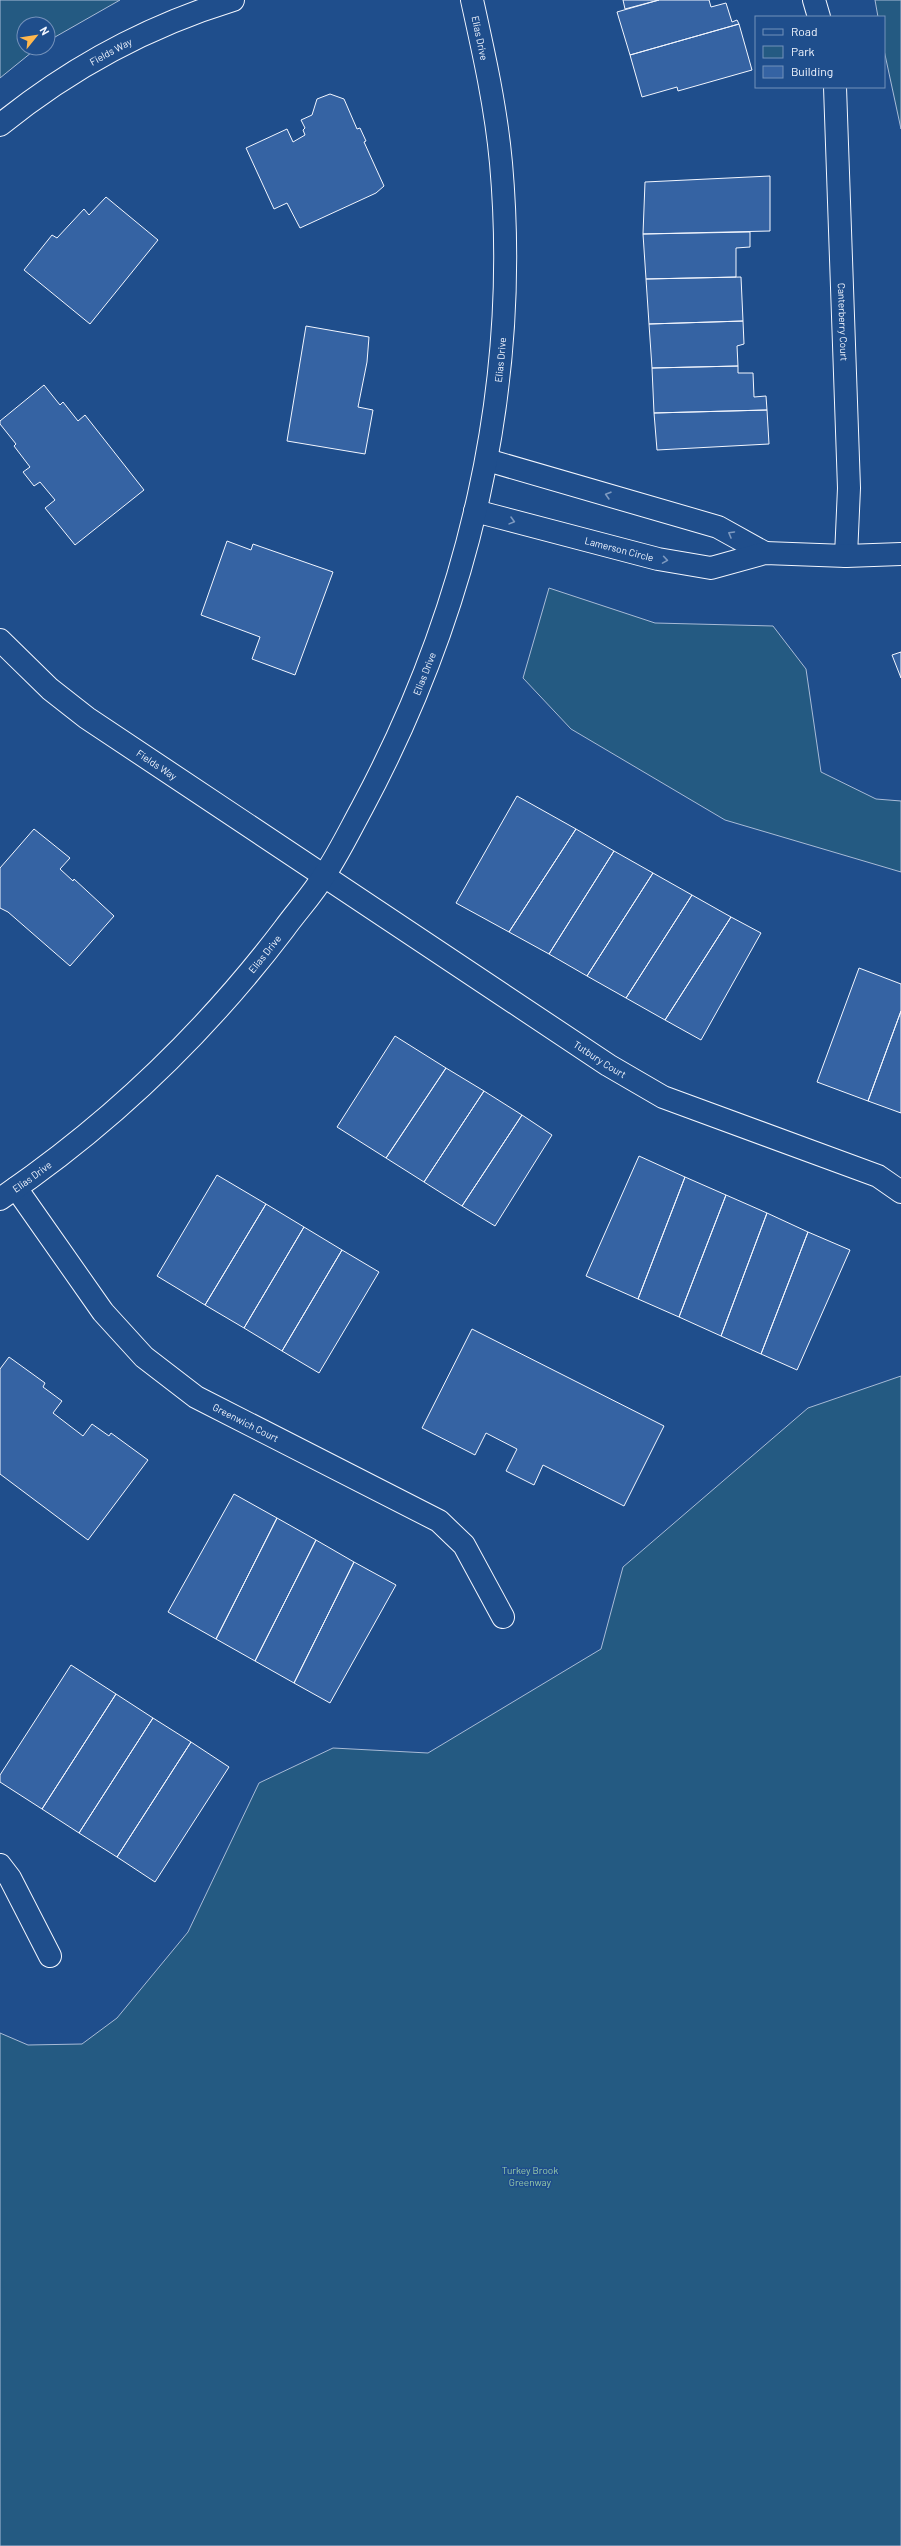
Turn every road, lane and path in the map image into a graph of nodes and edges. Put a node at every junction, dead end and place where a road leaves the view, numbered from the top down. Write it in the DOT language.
graph roads {
  1 [pos="233,0"];
  2 [pos="472,0"];
  3 [pos="814,0"];
  4 [pos="820,16"];
  5 [pos="835,88"];
  6 [pos="0,125"];
  7 [pos="488,460"];
  8 [pos="475,511"];
  9 [pos="765,553"];
  10 [pos="901,554"];
  11 [pos="846,556"];
  12 [pos="0,640"];
  13 [pos="325,875"];
  14 [pos="901,1192"];
  15 [pos="8,1194"];
  16 [pos="503,1617"];
  17 [pos="0,1865"];
  18 [pos="50,1956"];
  1 -- 6 [label="street, Fields Way"];
  2 -- 7 [label="street, Elias Drive"];
  3 -- 4 [label="street"];
  5 -- 11 [label="street, Canterberry Court"];
  7 -- 8 [label="street, Elias Drive"];
  9 -- 7 [label="street, Lamerson Circle, one-way"];
  8 -- 9 [label="street, Lamerson Circle, one-way"];
  8 -- 13 [label="street, Elias Drive"];
  9 -- 11 [label="street, Lamerson Circle"];
  10 -- 11 [label="street, Lamerson Circle"];
  12 -- 13 [label="street, Fields Way"];
  13 -- 14 [label="street, Tutbury Court"];
  13 -- 15 [label="street, Elias Drive"];
  15 -- 16 [label="street, Greenwich Court"];
  17 -- 18 [label="street"];
}
